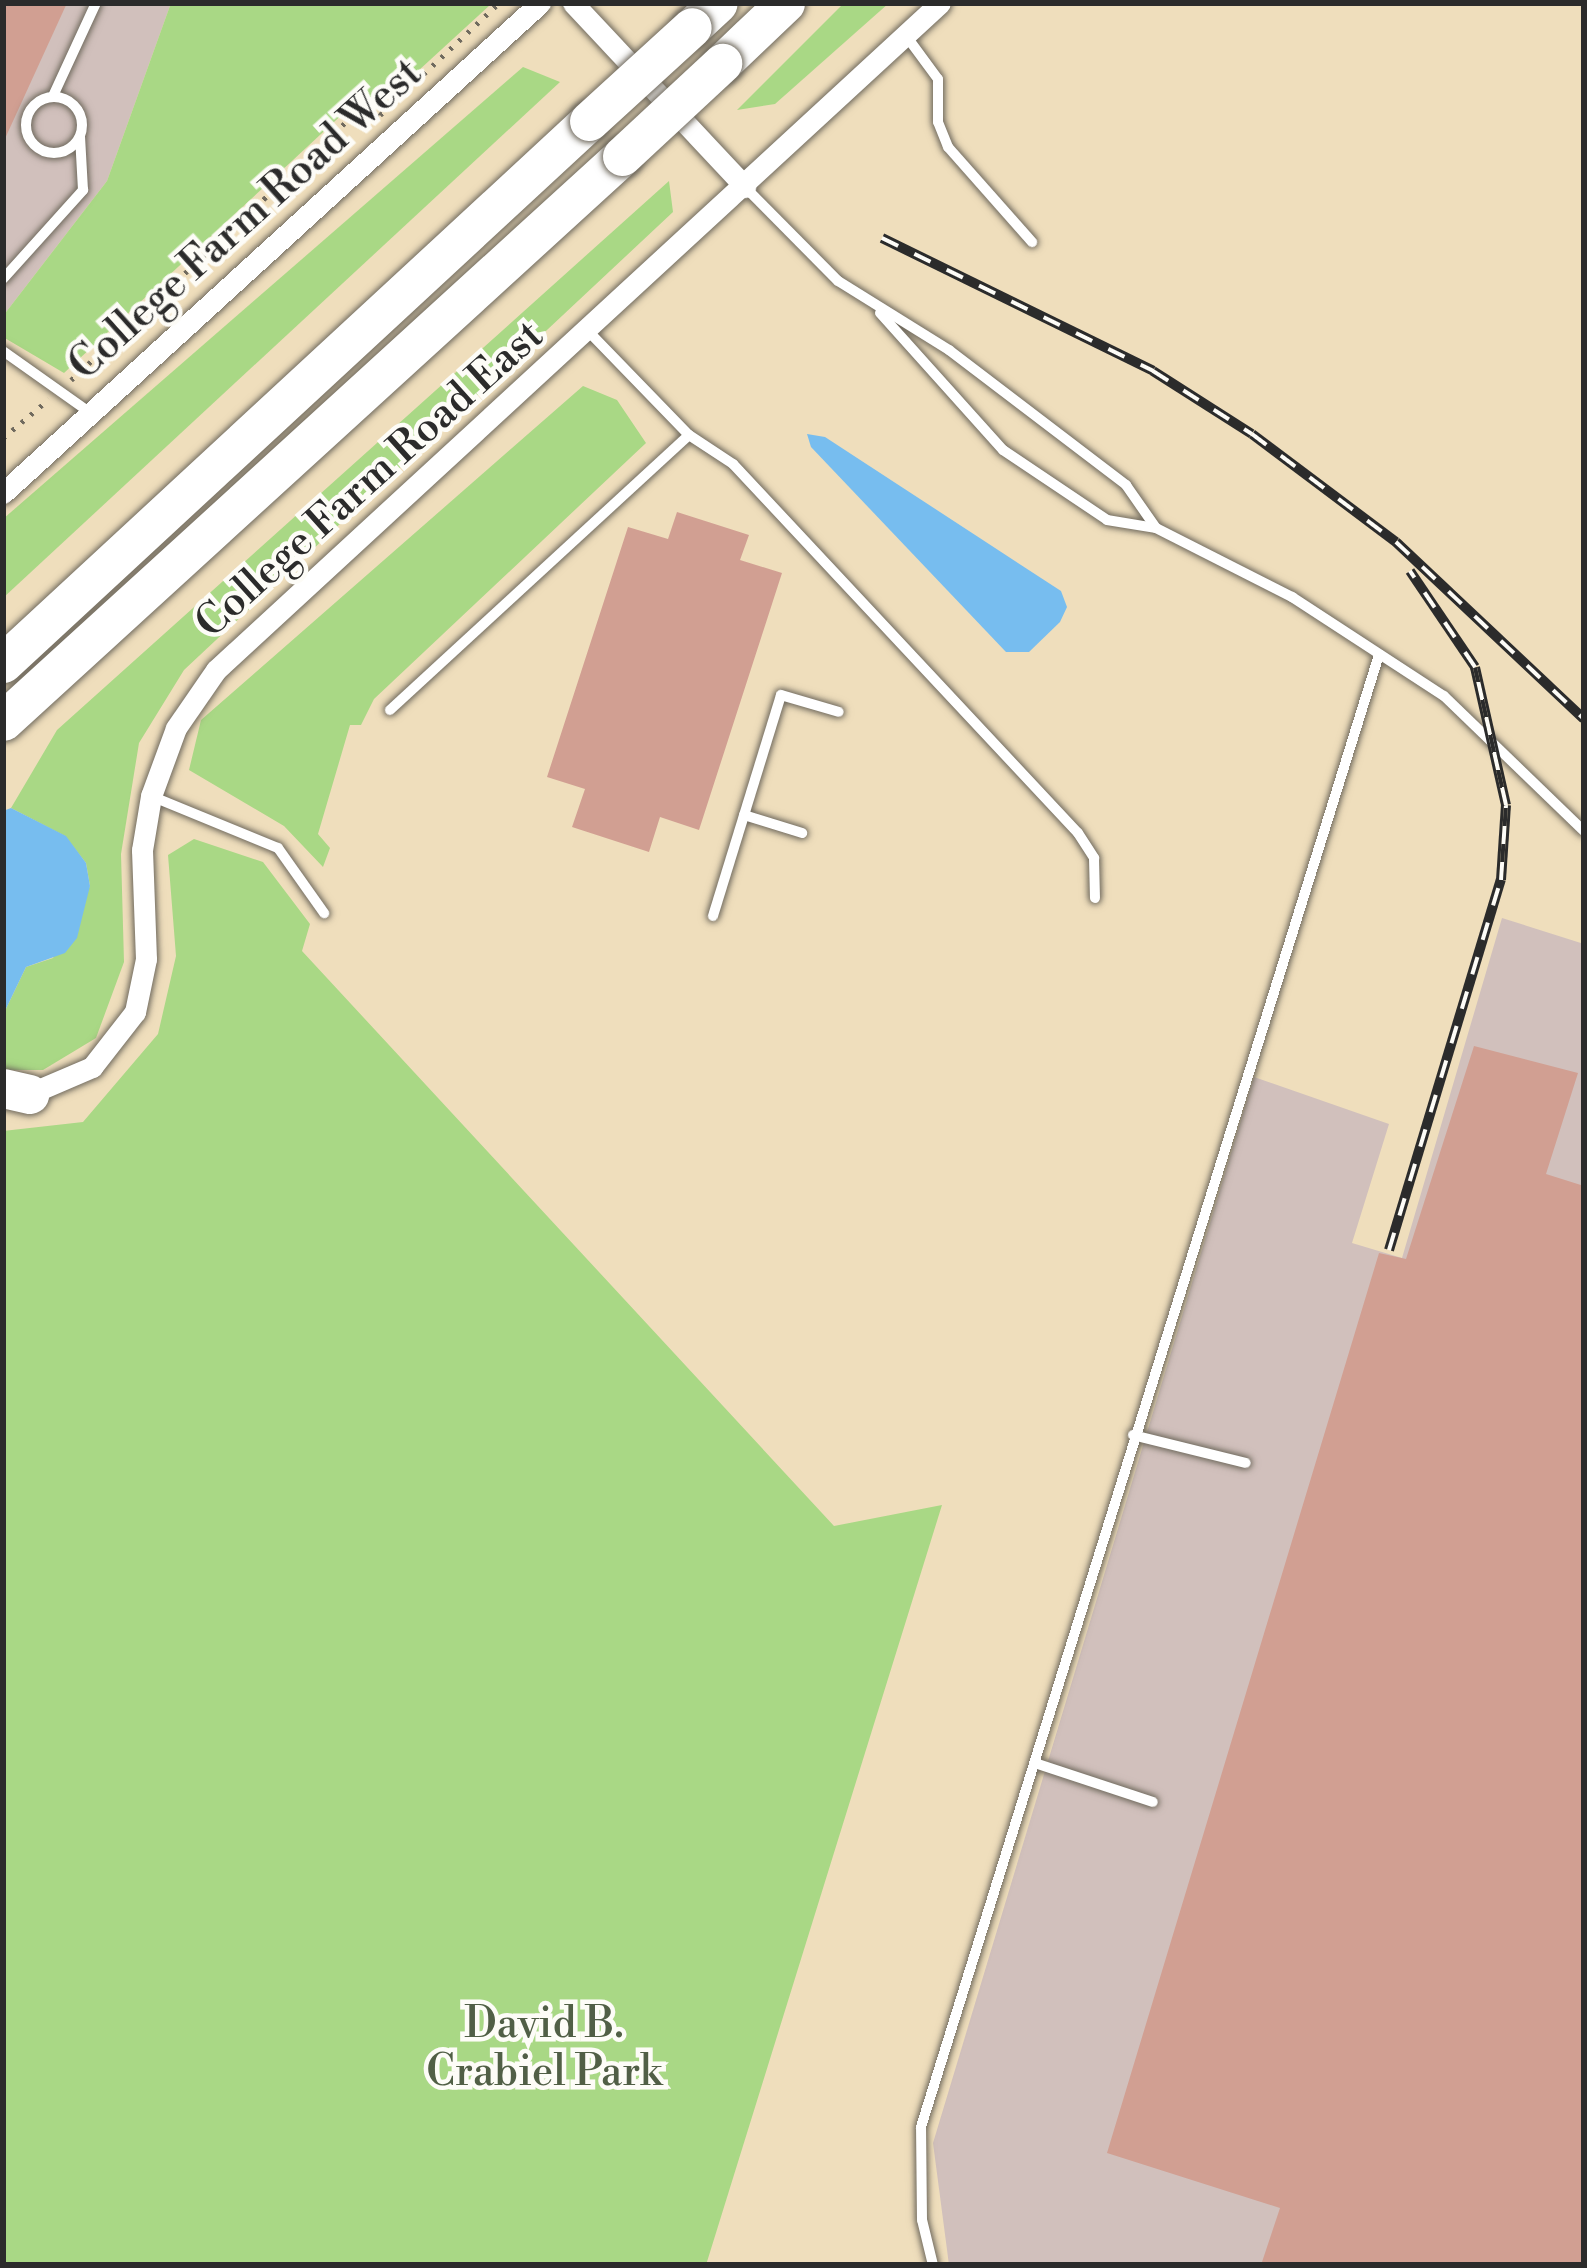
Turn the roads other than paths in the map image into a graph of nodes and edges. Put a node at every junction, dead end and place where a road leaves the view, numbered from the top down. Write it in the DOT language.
graph roads {
  1 [pos="96,3"];
  2 [pos="540,3"];
  3 [pos="573,3"];
  4 [pos="785,3"];
  5 [pos="940,3"];
  6 [pos="705,15"];
  7 [pos="907,37"];
  8 [pos="53,97"];
  9 [pos="80,137"];
  10 [pos="745,188"];
  11 [pos="1032,242"];
  12 [pos="3,279"];
  13 [pos="880,313"];
  14 [pos="590,334"];
  15 [pos="3,351"];
  16 [pos="92,414"];
  17 [pos="689,435"];
  18 [pos="3,493"];
  19 [pos="1156,528"];
  20 [pos="194,545"];
  21 [pos="1378,655"];
  22 [pos="3,663"];
  23 [pos="390,710"];
  24 [pos="839,712"];
  25 [pos="3,721"];
  26 [pos="3,753"];
  27 [pos="151,796"];
  28 [pos="744,815"];
  29 [pos="1584,831"];
  30 [pos="802,833"];
  31 [pos="1095,898"];
  32 [pos="324,913"];
  33 [pos="712,916"];
  34 [pos="12,1093"];
  35 [pos="1133,1435"];
  36 [pos="1246,1463"];
  37 [pos="1035,1762"];
  38 [pos="1153,1802"];
  39 [pos="933,2265"];
  1 -- 8 [label="lane"];
  2 -- 16 [label="street, College Farm Road West"];
  3 -- 10 [label="street"];
  4 -- 20 [label="highway, bridge"];
  5 -- 7 [label="street, College Farm Road East"];
  6 -- 22 [label="highway, bridge"];
  7 -- 10 [label="street, College Farm Road East"];
  7 -- 11 [label="lane"];
  8 -- 9 [label="lane"];
  8 -- 9 [label="lane"];
  9 -- 12 [label="lane"];
  10 -- 13 [label="lane"];
  10 -- 14 [label="street, College Farm Road East"];
  13 -- 19 [label="lane"];
  13 -- 19 [label="lane"];
  14 -- 17 [label="lane"];
  14 -- 27 [label="street, College Farm Road East"];
  15 -- 16 [label="lane"];
  16 -- 18 [label="street, College Farm Road West"];
  17 -- 23 [label="lane"];
  17 -- 31 [label="lane"];
  19 -- 21 [label="lane"];
  20 -- 25 [label="highway"];
  20 -- 26 [label="highway"];
  21 -- 29 [label="lane"];
  21 -- 35 [label="lane"];
  24 -- 28 [label="lane"];
  27 -- 32 [label="lane"];
  27 -- 34 [label="street, College Farm Road East"];
  28 -- 30 [label="lane"];
  28 -- 33 [label="lane"];
  35 -- 36 [label="lane"];
  35 -- 37 [label="lane"];
  37 -- 38 [label="lane"];
  37 -- 39 [label="lane"];
}
